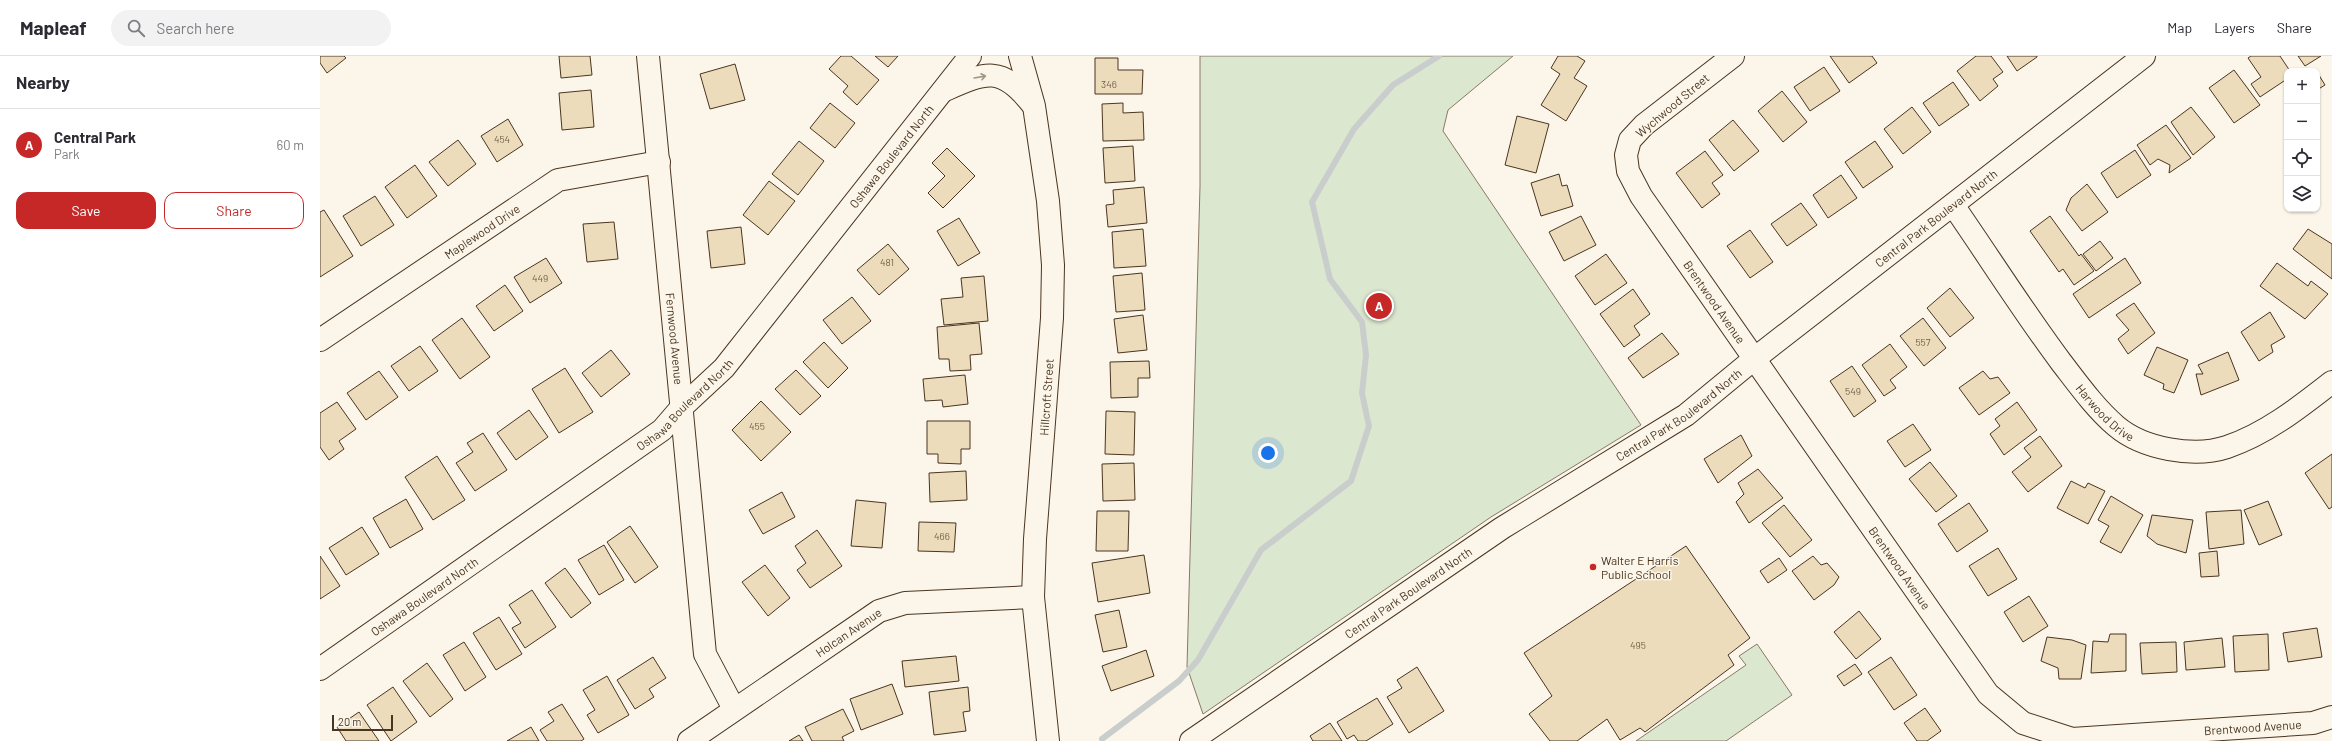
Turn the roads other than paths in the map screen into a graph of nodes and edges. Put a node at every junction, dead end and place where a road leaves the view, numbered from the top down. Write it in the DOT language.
graph roads {
  1 [pos="648,56"];
  2 [pos="970,56"];
  3 [pos="1020,56"];
  4 [pos="1733,56"];
  5 [pos="2144,56"];
  6 [pos="944,91"];
  7 [pos="1034,106"];
  8 [pos="1630,140"];
  9 [pos="659,162"];
  10 [pos="1953,205"];
  11 [pos="320,340"];
  12 [pos="1754,359"];
  13 [pos="2332,382"];
  14 [pos="681,408"];
  15 [pos="1033,597"];
  16 [pos="320,669"];
  17 [pos="734,709"];
  18 [pos="2332,717"];
  19 [pos="689,741"];
  20 [pos="1048,741"];
  21 [pos="1191,741"];
  1 -- 9 [label="street, Fernwood Avenue"];
  2 -- 6 [label="street, Oshawa Boulevard North"];
  3 -- 7 [label="street, Hillcroft Street"];
  4 -- 8 [label="street, Wychwood Street"];
  5 -- 10 [label="street, Central Park Boulevard North"];
  6 -- 7 [label="street, one-way"];
  6 -- 14 [label="street, Oshawa Boulevard North"];
  7 -- 15 [label="street, Hillcroft Street"];
  8 -- 12 [label="street, Brentwood Avenue"];
  9 -- 11 [label="street, Maplewood Drive"];
  9 -- 14 [label="street, Fernwood Avenue"];
  10 -- 12 [label="street, Central Park Boulevard North"];
  10 -- 13 [label="street, Harwood Drive"];
  12 -- 18 [label="street, Brentwood Avenue"];
  12 -- 21 [label="street, Central Park Boulevard North"];
  14 -- 16 [label="street, Oshawa Boulevard North"];
  14 -- 17 [label="street, Fernwood Avenue"];
  15 -- 17 [label="street, Holcan Avenue"];
  15 -- 20 [label="street, Hillcroft Street"];
  17 -- 19 [label="street, Holcan Avenue"];
}
